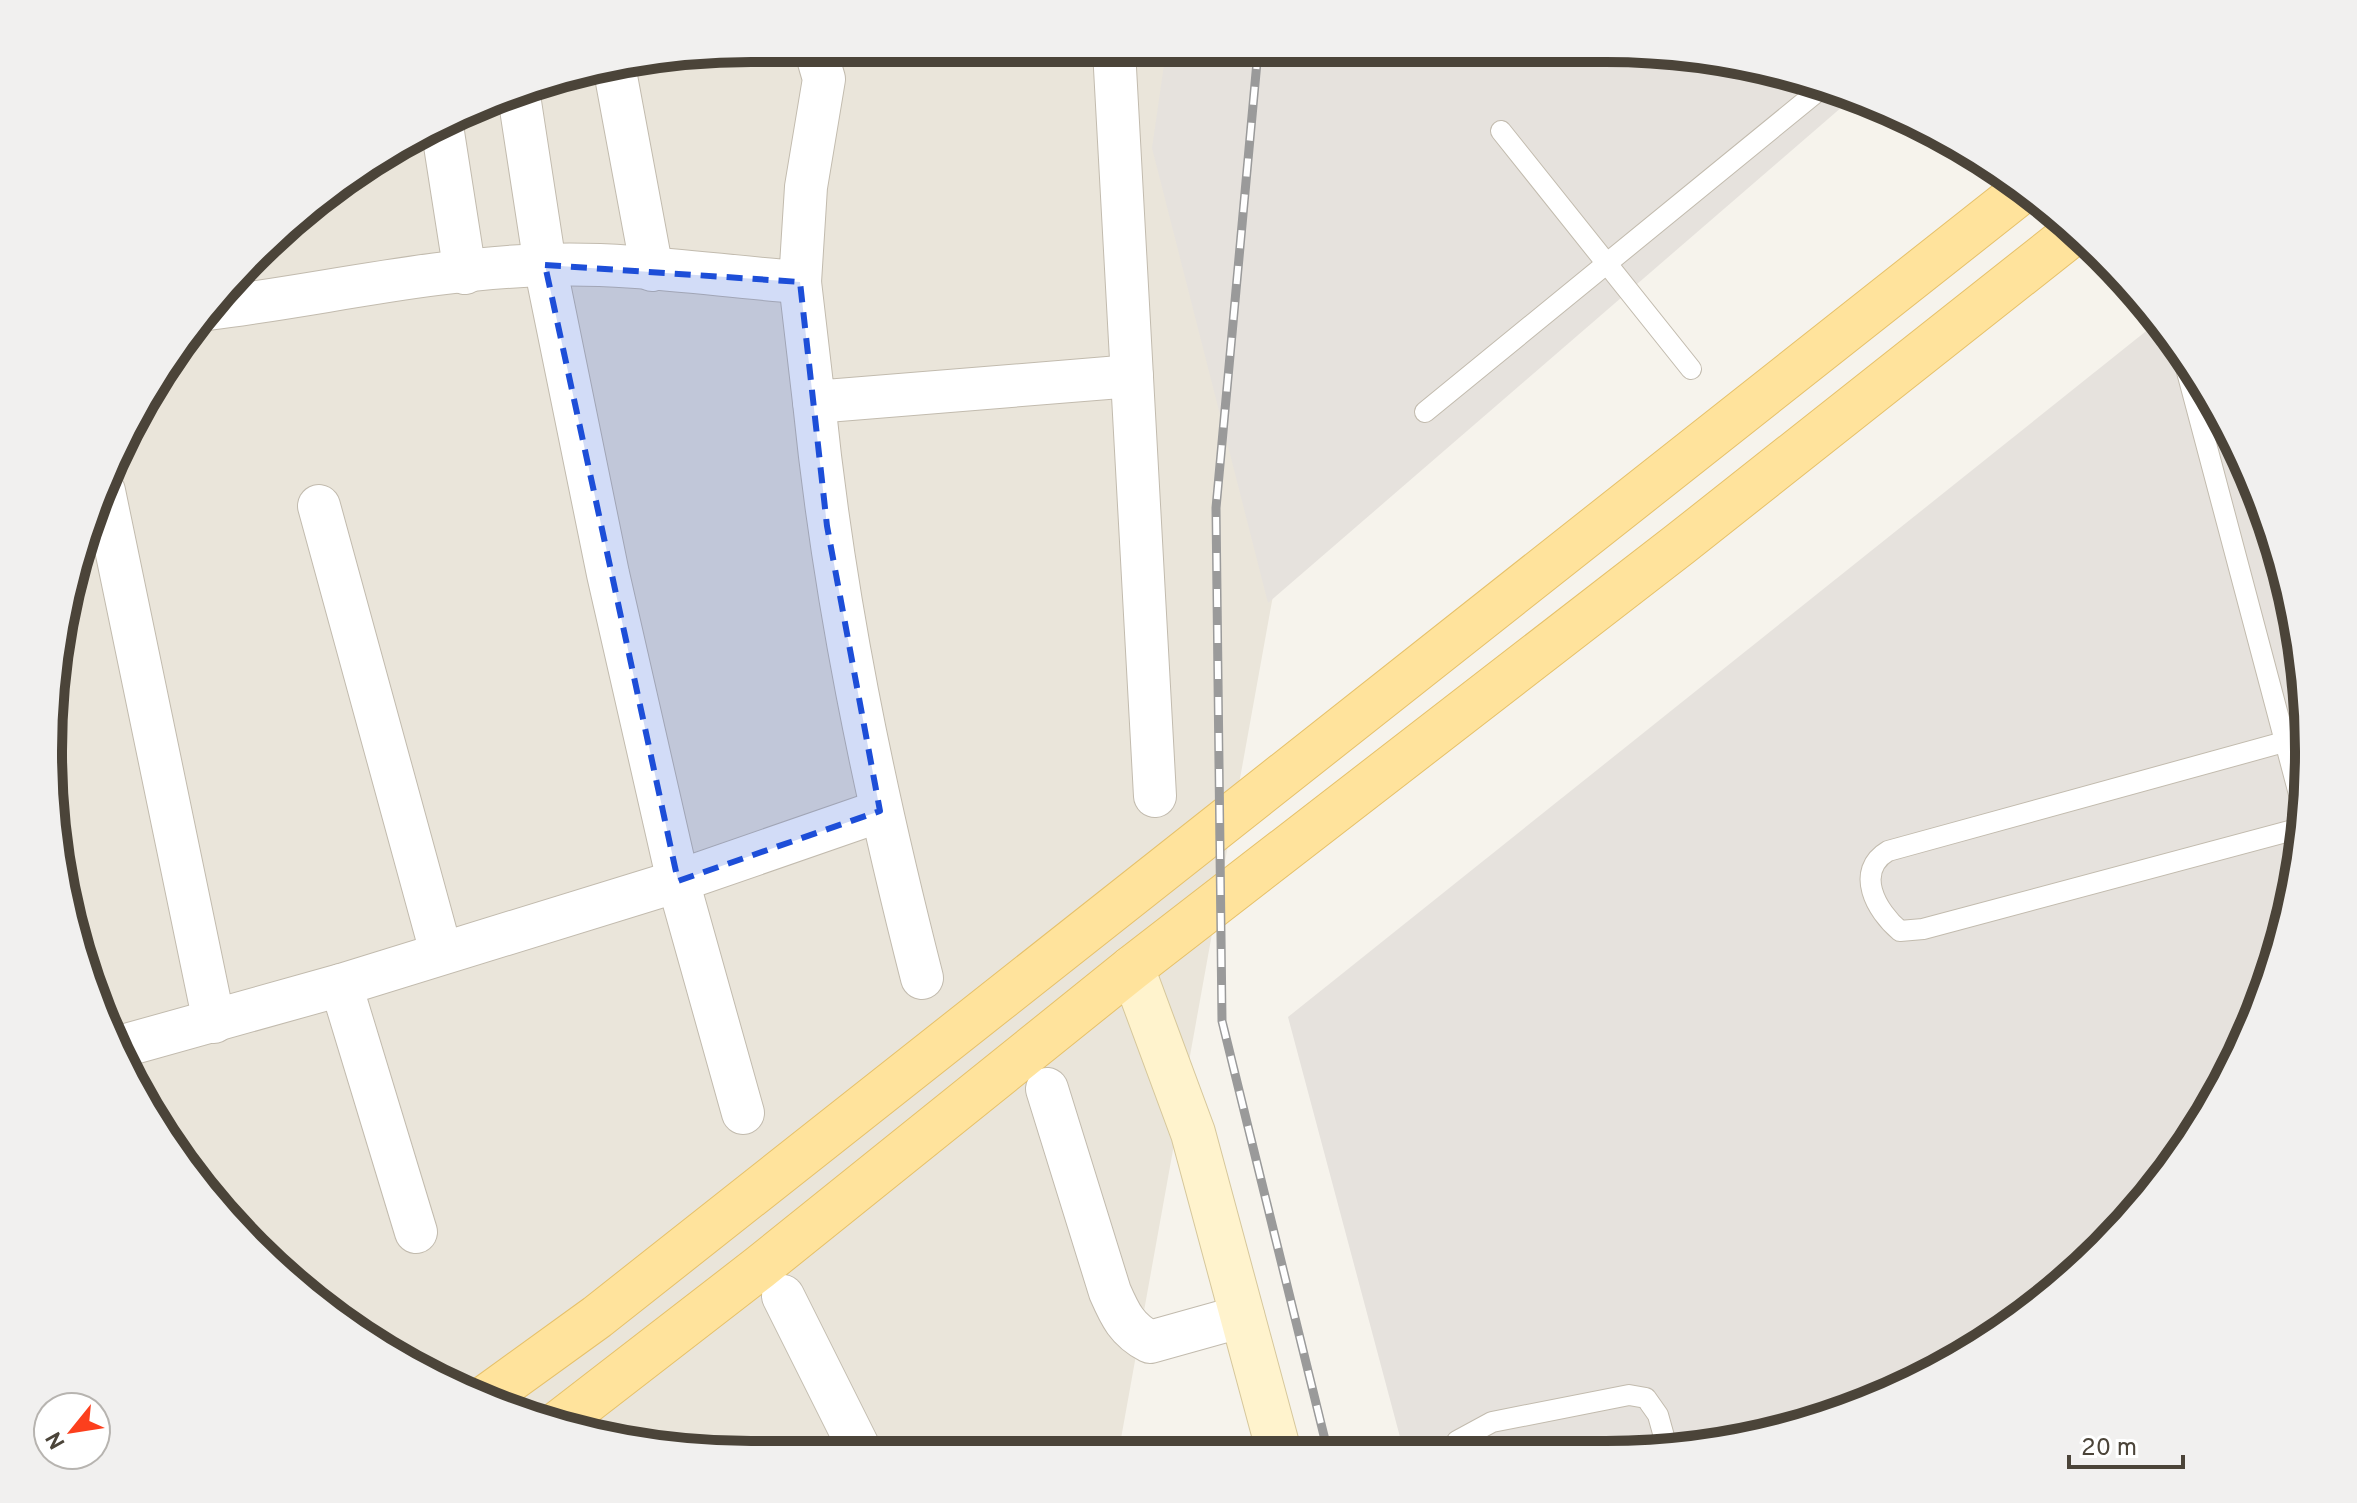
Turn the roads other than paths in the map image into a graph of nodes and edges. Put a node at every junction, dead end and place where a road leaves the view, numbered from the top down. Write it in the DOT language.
graph roads {
  1 [pos="819,62"];
  2 [pos="1115,62"];
  3 [pos="616,75"];
  4 [pos="1814,95"];
  5 [pos="520,103"];
  6 [pos="1501,131"];
  7 [pos="443,135"];
  8 [pos="2015,197"];
  9 [pos="2066,239"];
  10 [pos="545,265"];
  11 [pos="1605,265"];
  12 [pos="652,270"];
  13 [pos="465,273"];
  14 [pos="800,282"];
  15 [pos="225,307"];
  16 [pos="1691,369"];
  17 [pos="1132,376"];
  18 [pos="2191,388"];
  19 [pos="814,402"];
  20 [pos="1425,412"];
  21 [pos="319,506"];
  22 [pos="107,507"];
  23 [pos="2295,739"];
  24 [pos="2286,741"];
  25 [pos="2294,775"];
  26 [pos="1155,796"];
  27 [pos="880,811"];
  28 [pos="2290,831"];
  29 [pos="678,881"];
  30 [pos="441,952"];
  31 [pos="1132,968"];
  32 [pos="922,978"];
  33 [pos="341,985"];
  34 [pos="214,1022"];
  35 [pos="128,1045"];
  36 [pos="1047,1089"];
  37 [pos="743,1113"];
  38 [pos="416,1232"];
  39 [pos="783,1296"];
  40 [pos="1243,1316"];
  41 [pos="494,1391"];
  42 [pos="567,1416"];
  43 [pos="1665,1438"];
  44 [pos="856,1441"];
  45 [pos="1276,1441"];
  46 [pos="1457,1441"];
  1 -- 14 [label="street"];
  2 -- 17 [label="street"];
  3 -- 12 [label="street"];
  4 -- 11 [label="lane"];
  5 -- 10 [label="street"];
  6 -- 11 [label="lane"];
  7 -- 13 [label="street"];
  8 -- 41 [label="main road"];
  9 -- 31 [label="main road"];
  10 -- 12 [label="street"];
  10 -- 13 [label="street"];
  10 -- 29 [label="street"];
  11 -- 16 [label="lane"];
  11 -- 20 [label="lane"];
  12 -- 14 [label="street"];
  13 -- 15 [label="street"];
  14 -- 19 [label="street"];
  17 -- 19 [label="street"];
  17 -- 26 [label="street"];
  18 -- 24 [label="lane"];
  19 -- 27 [label="street"];
  21 -- 30 [label="street"];
  22 -- 34 [label="street"];
  23 -- 24 [label="lane"];
  24 -- 25 [label="lane"];
  24 -- 28 [label="lane"];
  27 -- 29 [label="street"];
  27 -- 32 [label="street"];
  29 -- 30 [label="street"];
  29 -- 37 [label="street"];
  30 -- 33 [label="street"];
  31 -- 40 [label="street"];
  31 -- 42 [label="main road"];
  33 -- 34 [label="street"];
  33 -- 38 [label="street"];
  34 -- 35 [label="street"];
  36 -- 40 [label="street"];
  39 -- 44 [label="street"];
  40 -- 45 [label="street"];
  43 -- 46 [label="lane"];
}
